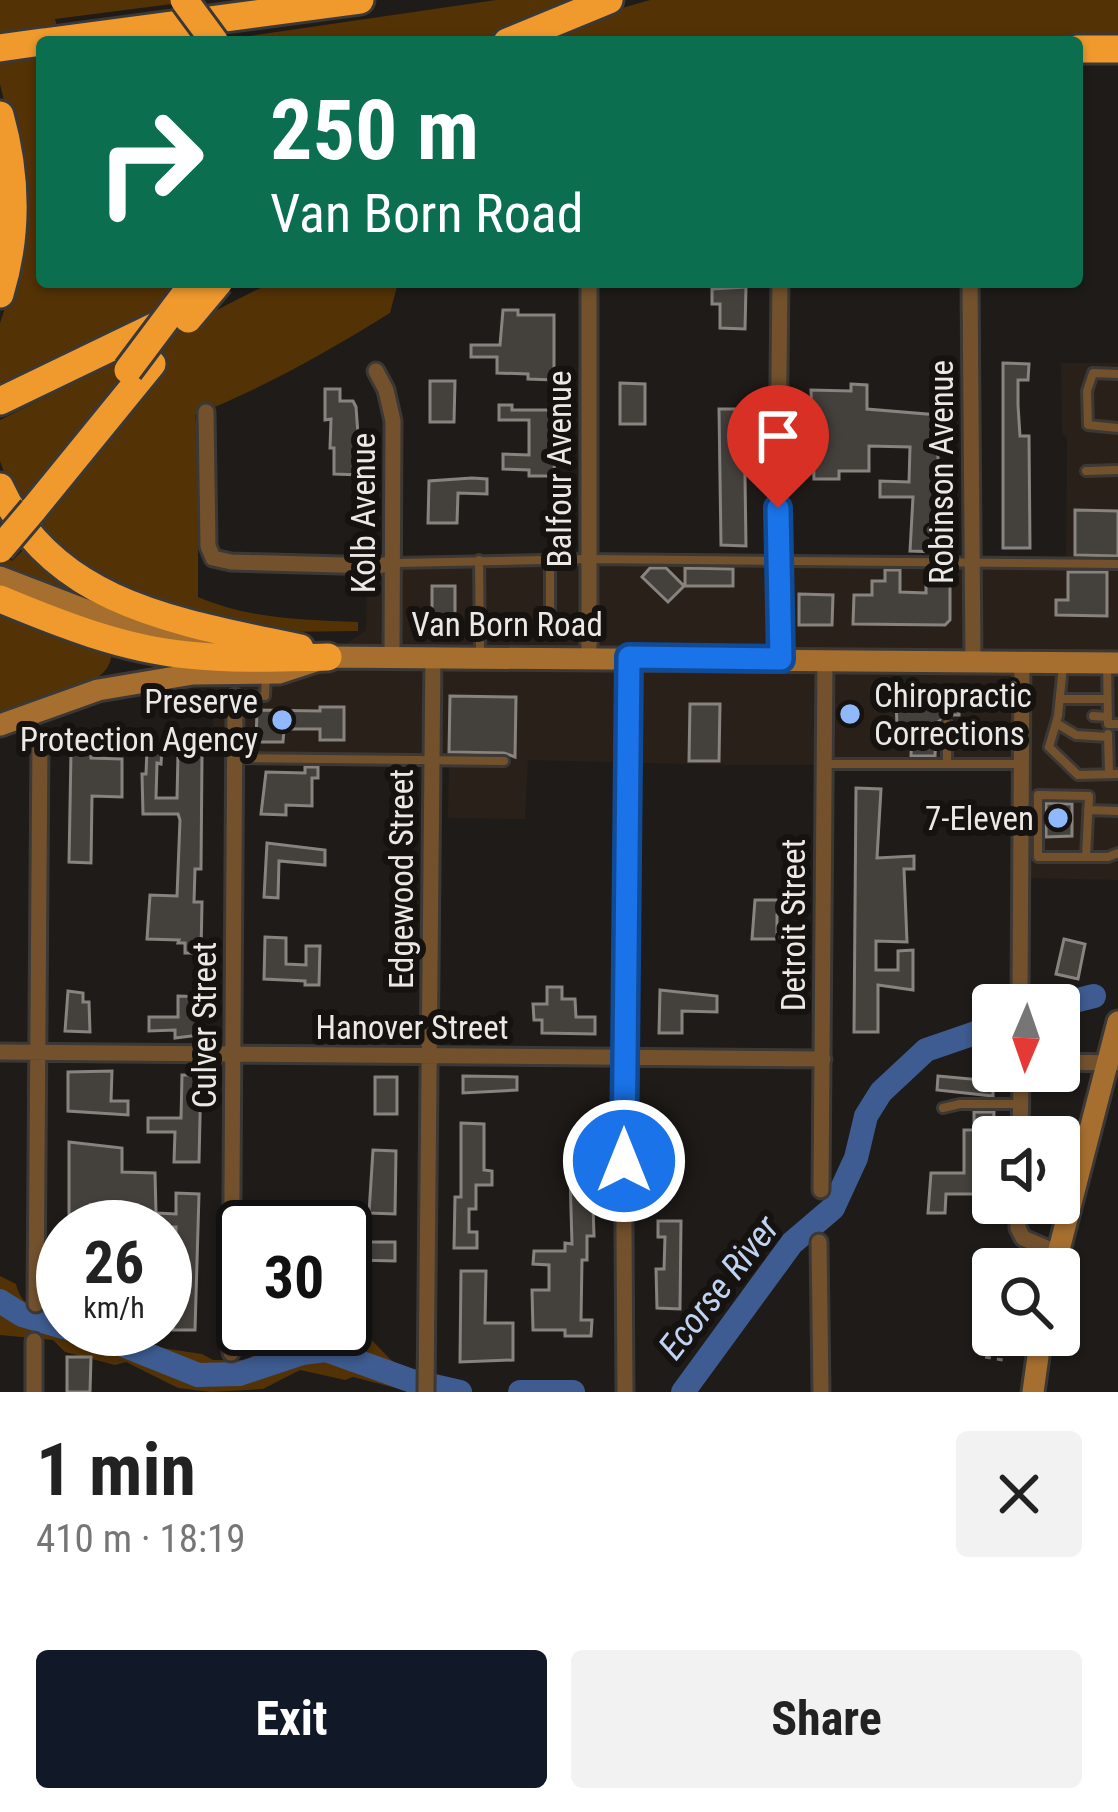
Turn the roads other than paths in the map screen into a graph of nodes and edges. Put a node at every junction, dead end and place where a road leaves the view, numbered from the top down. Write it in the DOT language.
graph roads {
  1 [pos="184,0"];
  2 [pos="360,0"];
  3 [pos="609,0"];
  4 [pos="89,36"];
  5 [pos="211,36"];
  6 [pos="522,36"];
  7 [pos="36,43"];
  8 [pos="2,48"];
  9 [pos="1083,49"];
  10 [pos="1118,49"];
  11 [pos="0,115"];
  12 [pos="190,288"];
  13 [pos="214,288"];
  14 [pos="229,288"];
  15 [pos="589,288"];
  16 [pos="780,288"];
  17 [pos="970,288"];
  18 [pos="0,293"];
  19 [pos="376,371"];
  20 [pos="1118,374"];
  21 [pos="6,399"];
  22 [pos="206,412"];
  23 [pos="1118,428"];
  24 [pos="1118,470"];
  25 [pos="1086,471"];
  26 [pos="54,482"];
  27 [pos="0,487"];
  28 [pos="0,549"];
  29 [pos="589,559"];
  30 [pos="478,560"];
  31 [pos="550,560"];
  32 [pos="778,561"];
  33 [pos="394,563"];
  34 [pos="971,564"];
  35 [pos="1118,564"];
  36 [pos="0,577"];
  37 [pos="0,599"];
  38 [pos="550,613"];
  39 [pos="119,633"];
  40 [pos="300,648"];
  41 [pos="433,655"];
  42 [pos="480,656"];
  43 [pos="328,657"];
  44 [pos="392,657"];
  45 [pos="589,657"];
  46 [pos="629,657"];
  47 [pos="781,659"];
  48 [pos="825,659"];
  49 [pos="973,661"];
  50 [pos="1022,661"];
  51 [pos="1064,662"];
  52 [pos="1113,663"];
  53 [pos="266,673"];
  54 [pos="98,690"];
  55 [pos="235,697"];
  56 [pos="1060,699"];
  57 [pos="1108,699"];
  58 [pos="1074,716"];
  59 [pos="1093,716"];
  60 [pos="1057,719"];
  61 [pos="1111,722"];
  62 [pos="947,724"];
  63 [pos="0,725"];
  64 [pos="40,737"];
  65 [pos="1108,737"];
  66 [pos="235,758"];
  67 [pos="432,760"];
  68 [pos="505,761"];
  69 [pos="823,764"];
  70 [pos="946,764"];
  71 [pos="1021,764"];
  72 [pos="1113,774"];
  73 [pos="1088,810"];
  74 [pos="1118,811"];
  75 [pos="1118,854"];
  76 [pos="1086,857"];
  77 [pos="1020,984"];
  78 [pos="1118,1022"];
  79 [pos="0,1052"];
  80 [pos="38,1052"];
  81 [pos="234,1056"];
  82 [pos="430,1057"];
  83 [pos="624,1057"];
  84 [pos="823,1059"];
  85 [pos="1080,1062"];
  86 [pos="1113,1063"];
  87 [pos="1023,1092"];
  88 [pos="1021,1105"];
  89 [pos="943,1108"];
  90 [pos="1021,1116"];
  91 [pos="821,1190"];
  92 [pos="37,1200"];
  93 [pos="233,1200"];
  94 [pos="1018,1224"];
  95 [pos="819,1242"];
  96 [pos="1037,1248"];
  97 [pos="1060,1248"];
  98 [pos="34,1341"];
  99 [pos="1037,1356"];
  100 [pos="625,1388"];
  101 [pos="34,1392"];
  102 [pos="426,1392"];
  103 [pos="821,1392"];
  104 [pos="1033,1392"];
  1 -- 5 [label="highway, bridge"];
  2 -- 4 [label="highway"];
  3 -- 6 [label="highway"];
  7 -- 8 [label="highway"];
  9 -- 10 [label="highway"];
  11 -- 18 [label="highway"];
  12 -- 26 [label="highway, bridge"];
  13 -- 26 [label="highway, bridge"];
  14 -- 21 [label="highway"];
  15 -- 29 [label="street, Balfour Avenue"];
  16 -- 32 [label="street"];
  17 -- 34 [label="street, Robinson Avenue"];
  19 -- 33 [label="street, Kolb Avenue"];
  20 -- 23 [label="lane"];
  22 -- 33 [label="street"];
  24 -- 25 [label="lane"];
  26 -- 28 [label="highway, bridge"];
  27 -- 40 [label="highway"];
  29 -- 31 [label="lane"];
  29 -- 32 [label="lane"];
  29 -- 45 [label="street, Balfour Avenue"];
  30 -- 31 [label="lane"];
  30 -- 33 [label="lane"];
  30 -- 42 [label="lane"];
  31 -- 38 [label="lane"];
  32 -- 34 [label="lane"];
  32 -- 47 [label="street"];
  33 -- 44 [label="street, Kolb Avenue"];
  34 -- 35 [label="lane"];
  34 -- 49 [label="street, Robinson Avenue"];
  36 -- 39 [label="main road, Van Born Road"];
  37 -- 39 [label="highway"];
  39 -- 40 [label="main road, Van Born Road"];
  39 -- 43 [label="highway"];
  39 -- 54 [label="main road"];
  40 -- 43 [label="main road, Van Born Road"];
  41 -- 42 [label="main road, Van Born Road"];
  41 -- 44 [label="main road, Van Born Road"];
  41 -- 67 [label="street, Edgewood Street"];
  42 -- 45 [label="main road, Van Born Road"];
  43 -- 44 [label="main road, Van Born Road"];
  43 -- 53 [label="main road, Van Born Road"];
  45 -- 46 [label="main road, Van Born Road"];
  46 -- 47 [label="main road, Van Born Road"];
  46 -- 83 [label="street"];
  47 -- 48 [label="main road, Van Born Road"];
  48 -- 49 [label="main road, Van Born Road"];
  48 -- 69 [label="street, Detroit Street"];
  49 -- 50 [label="main road, Van Born Road"];
  50 -- 51 [label="main road, Van Born Road"];
  50 -- 71 [label="street"];
  51 -- 52 [label="main road, Van Born Road"];
  51 -- 56 [label="lane"];
  52 -- 57 [label="lane"];
  53 -- 54 [label="main road, Van Born Road"];
  53 -- 55 [label="lane"];
  54 -- 63 [label="main road, Van Born Road"];
  55 -- 66 [label="street, Culver Street"];
  56 -- 57 [label="lane"];
  56 -- 60 [label="lane"];
  57 -- 61 [label="lane"];
  58 -- 60 [label="lane"];
  59 -- 61 [label="lane"];
  60 -- 65 [label="lane"];
  60 -- 72 [label="lane"];
  61 -- 65 [label="lane"];
  62 -- 70 [label="lane"];
  64 -- 80 [label="street"];
  65 -- 72 [label="lane"];
  66 -- 67 [label="lane"];
  66 -- 81 [label="street, Culver Street"];
  67 -- 68 [label="lane"];
  67 -- 82 [label="street, Edgewood Street"];
  69 -- 70 [label="lane"];
  69 -- 84 [label="street, Detroit Street"];
  70 -- 71 [label="lane"];
  71 -- 77 [label="street"];
  73 -- 74 [label="lane"];
  73 -- 76 [label="lane"];
  73 -- 76 [label="lane"];
  75 -- 76 [label="lane"];
  78 -- 86 [label="main road"];
  79 -- 80 [label="street, Hanover Street"];
  80 -- 81 [label="street, Hanover Street"];
  80 -- 92 [label="street"];
  81 -- 82 [label="street, Hanover Street"];
  81 -- 93 [label="street, Culver Street"];
  82 -- 83 [label="street, Hanover Street"];
  82 -- 102 [label="street, Edgewood Street"];
  83 -- 84 [label="street, Hanover Street"];
  83 -- 100 [label="street"];
  84 -- 91 [label="street, Detroit Street"];
  85 -- 86 [label="street"];
  86 -- 97 [label="main road"];
  87 -- 88 [label="street"];
  88 -- 89 [label="lane"];
  88 -- 90 [label="street"];
  94 -- 96 [label="street"];
  95 -- 103 [label="street"];
  98 -- 101 [label="street"];
  99 -- 104 [label="main road"];
}
